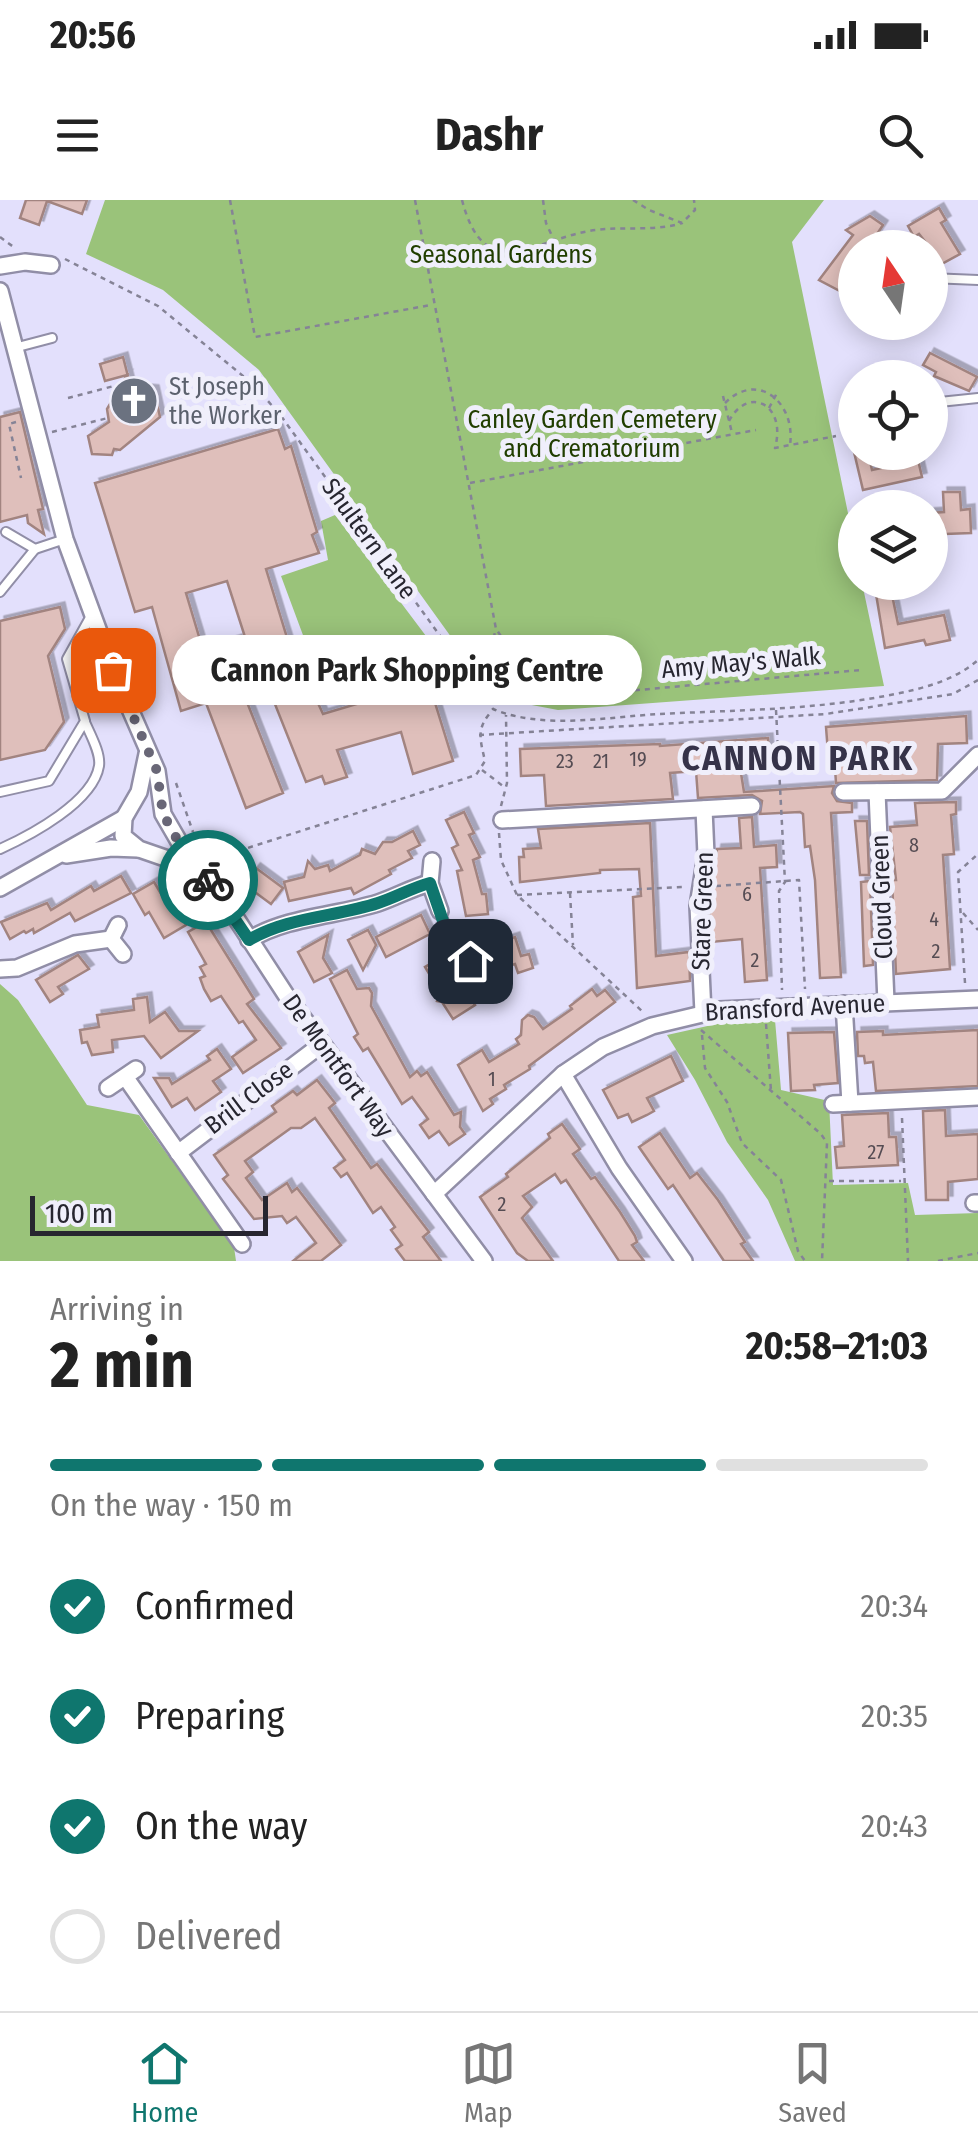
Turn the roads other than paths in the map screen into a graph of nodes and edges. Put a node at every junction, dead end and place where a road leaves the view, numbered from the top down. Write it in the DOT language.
graph roads {
  1 [pos="53,261"];
  2 [pos="0,266"];
  3 [pos="948,279"];
  4 [pos="978,280"];
  5 [pos="0,291"];
  6 [pos="52,338"];
  7 [pos="14,348"];
  8 [pos="978,398"];
  9 [pos="948,401"];
  10 [pos="6,532"];
  11 [pos="66,539"];
  12 [pos="35,549"];
  13 [pos="0,592"];
  14 [pos="92,614"];
  15 [pos="85,721"];
  16 [pos="147,750"];
  17 [pos="978,755"];
  18 [pos="0,792"];
  19 [pos="843,792"];
  20 [pos="877,792"];
  21 [pos="752,806"];
  22 [pos="704,808"];
  23 [pos="127,814"];
  24 [pos="165,818"];
  25 [pos="502,820"];
  26 [pos="0,849"];
  27 [pos="143,850"];
  28 [pos="53,858"];
  29 [pos="432,861"];
  30 [pos="196,868"];
  31 [pos="430,883"];
  32 [pos="0,888"];
  33 [pos="440,911"];
  34 [pos="249,940"];
  35 [pos="123,954"];
  36 [pos="0,969"];
  37 [pos="491,972"];
  38 [pos="972,999"];
  39 [pos="886,1002"];
  40 [pos="844,1004"];
  41 [pos="700,1013"];
  42 [pos="322,1044"];
  43 [pos="563,1074"];
  44 [pos="108,1088"];
  45 [pos="978,1097"];
  46 [pos="850,1103"];
  47 [pos="833,1104"];
  48 [pos="178,1154"];
  49 [pos="434,1194"];
  50 [pos="242,1244"];
  51 [pos="484,1261"];
  52 [pos="684,1261"];
  1 -- 2 [label="street"];
  3 -- 4 [label="lane"];
  5 -- 7 [label="street, De Montfort Way"];
  6 -- 7 [label="lane"];
  7 -- 11 [label="street, De Montfort Way"];
  8 -- 9 [label="lane"];
  10 -- 12 [label="lane"];
  11 -- 12 [label="lane"];
  11 -- 14 [label="street, De Montfort Way"];
  12 -- 13 [label="lane"];
  14 -- 15 [label="lane"];
  14 -- 16 [label="street, De Montfort Way"];
  15 -- 18 [label="lane"];
  15 -- 26 [label="lane"];
  16 -- 23 [label="street"];
  16 -- 24 [label="street, De Montfort Way"];
  17 -- 20 [label="street"];
  19 -- 20 [label="street"];
  20 -- 39 [label="street, Cloud Green"];
  21 -- 22 [label="street"];
  22 -- 25 [label="street"];
  22 -- 41 [label="street, Stare Green"];
  23 -- 24 [label="street"];
  23 -- 27 [label="street"];
  23 -- 28 [label="street"];
  24 -- 27 [label="street"];
  24 -- 30 [label="street, De Montfort Way"];
  27 -- 28 [label="street"];
  27 -- 30 [label="street"];
  28 -- 32 [label="street"];
  29 -- 31 [label="street"];
  30 -- 34 [label="street, De Montfort Way"];
  31 -- 33 [label="street"];
  31 -- 34 [label="street"];
  33 -- 37 [label="lane"];
  34 -- 42 [label="street, De Montfort Way"];
  35 -- 36 [label="street"];
  38 -- 39 [label="street, Bransford Avenue"];
  39 -- 40 [label="street, Bransford Avenue"];
  40 -- 41 [label="street, Bransford Avenue"];
  40 -- 46 [label="street"];
  41 -- 43 [label="street, Bransford Avenue"];
  42 -- 48 [label="street, Brill Close"];
  42 -- 49 [label="street, De Montfort Way"];
  43 -- 49 [label="street, Bransford Avenue"];
  43 -- 52 [label="street"];
  44 -- 48 [label="street"];
  45 -- 46 [label="street"];
  46 -- 47 [label="street"];
  48 -- 50 [label="street"];
  49 -- 51 [label="street, De Montfort Way"];
}
